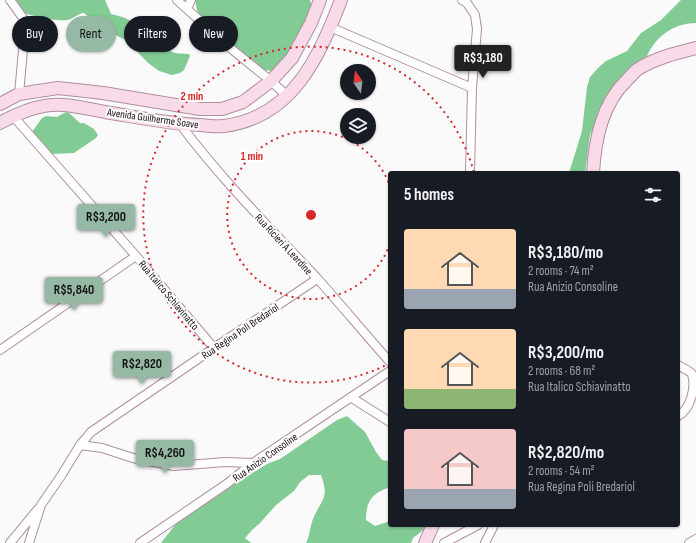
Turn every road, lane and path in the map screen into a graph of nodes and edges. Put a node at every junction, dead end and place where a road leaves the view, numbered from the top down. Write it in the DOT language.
graph roads {
  1 [pos="10,0"];
  2 [pos="177,0"];
  3 [pos="191,0"];
  4 [pos="320,0"];
  5 [pos="341,0"];
  6 [pos="462,0"];
  7 [pos="187,9"];
  8 [pos="330,27"];
  9 [pos="696,48"];
  10 [pos="271,81"];
  11 [pos="472,88"];
  12 [pos="18,94"];
  13 [pos="287,96"];
  14 [pos="0,104"];
  15 [pos="13,116"];
  16 [pos="0,123"];
  17 [pos="180,124"];
  18 [pos="470,171"];
  19 [pos="593,171"];
  20 [pos="136,256"];
  21 [pos="317,279"];
  22 [pos="214,348"];
  23 [pos="0,350"];
  24 [pos="388,360"];
  25 [pos="680,366"];
  26 [pos="388,372"];
  27 [pos="352,398"];
  28 [pos="680,415"];
  29 [pos="388,421"];
  30 [pos="80,445"];
  31 [pos="253,464"];
  32 [pos="41,505"];
  33 [pos="432,527"];
  34 [pos="474,527"];
  35 [pos="493,527"];
  36 [pos="696,539"];
  37 [pos="13,540"];
  38 [pos="26,543"];
  39 [pos="29,543"];
  40 [pos="140,543"];
  41 [pos="425,543"];
  42 [pos="444,543"];
  43 [pos="485,543"];
  44 [pos="689,543"];
  1 -- 12 [label="street"];
  2 -- 7 [label="street"];
  3 -- 7 [label="street"];
  4 -- 10 [label="street, Avenida Guilherme Soave"];
  5 -- 8 [label="street, Avenida Guilherme Soave"];
  6 -- 11 [label="street"];
  7 -- 10 [label="street"];
  8 -- 11 [label="street"];
  8 -- 13 [label="street, Avenida Guilherme Soave"];
  9 -- 19 [label="street"];
  10 -- 12 [label="street, Avenida Guilherme Soave"];
  10 -- 13 [label="street"];
  11 -- 18 [label="street"];
  12 -- 14 [label="street, Avenida Guilherme Soave"];
  13 -- 17 [label="street, Avenida Guilherme Soave"];
  15 -- 16 [label="street, Avenida Guilherme Soave"];
  15 -- 17 [label="street, Avenida Guilherme Soave"];
  15 -- 20 [label="street, Rua Italico Schiavinatto"];
  17 -- 21 [label="street, Rua Ricieri A Leardine"];
  20 -- 22 [label="street, Rua Italico Schiavinatto"];
  20 -- 23 [label="street"];
  21 -- 22 [label="street, Rua Regina Poli Bredariol"];
  21 -- 24 [label="street, Rua Ricieri A Leardine"];
  22 -- 30 [label="street, Rua Regina Poli Bredariol"];
  25 -- 28 [label="street"];
  26 -- 27 [label="street, Rua Anizio Consoline"];
  27 -- 29 [label="street"];
  27 -- 31 [label="street, Rua Anizio Consoline"];
  30 -- 31 [label="street"];
  30 -- 32 [label="street, Rua Regina Poli Bredariol"];
  31 -- 40 [label="street, Rua Anizio Consoline"];
  32 -- 37 [label="street"];
  32 -- 39 [label="street, Rua Regina Poli Bredariol"];
  33 -- 41 [label="street"];
  34 -- 42 [label="street"];
  35 -- 43 [label="street"];
  36 -- 44 [label="street"];
  37 -- 38 [label="street"];
}
